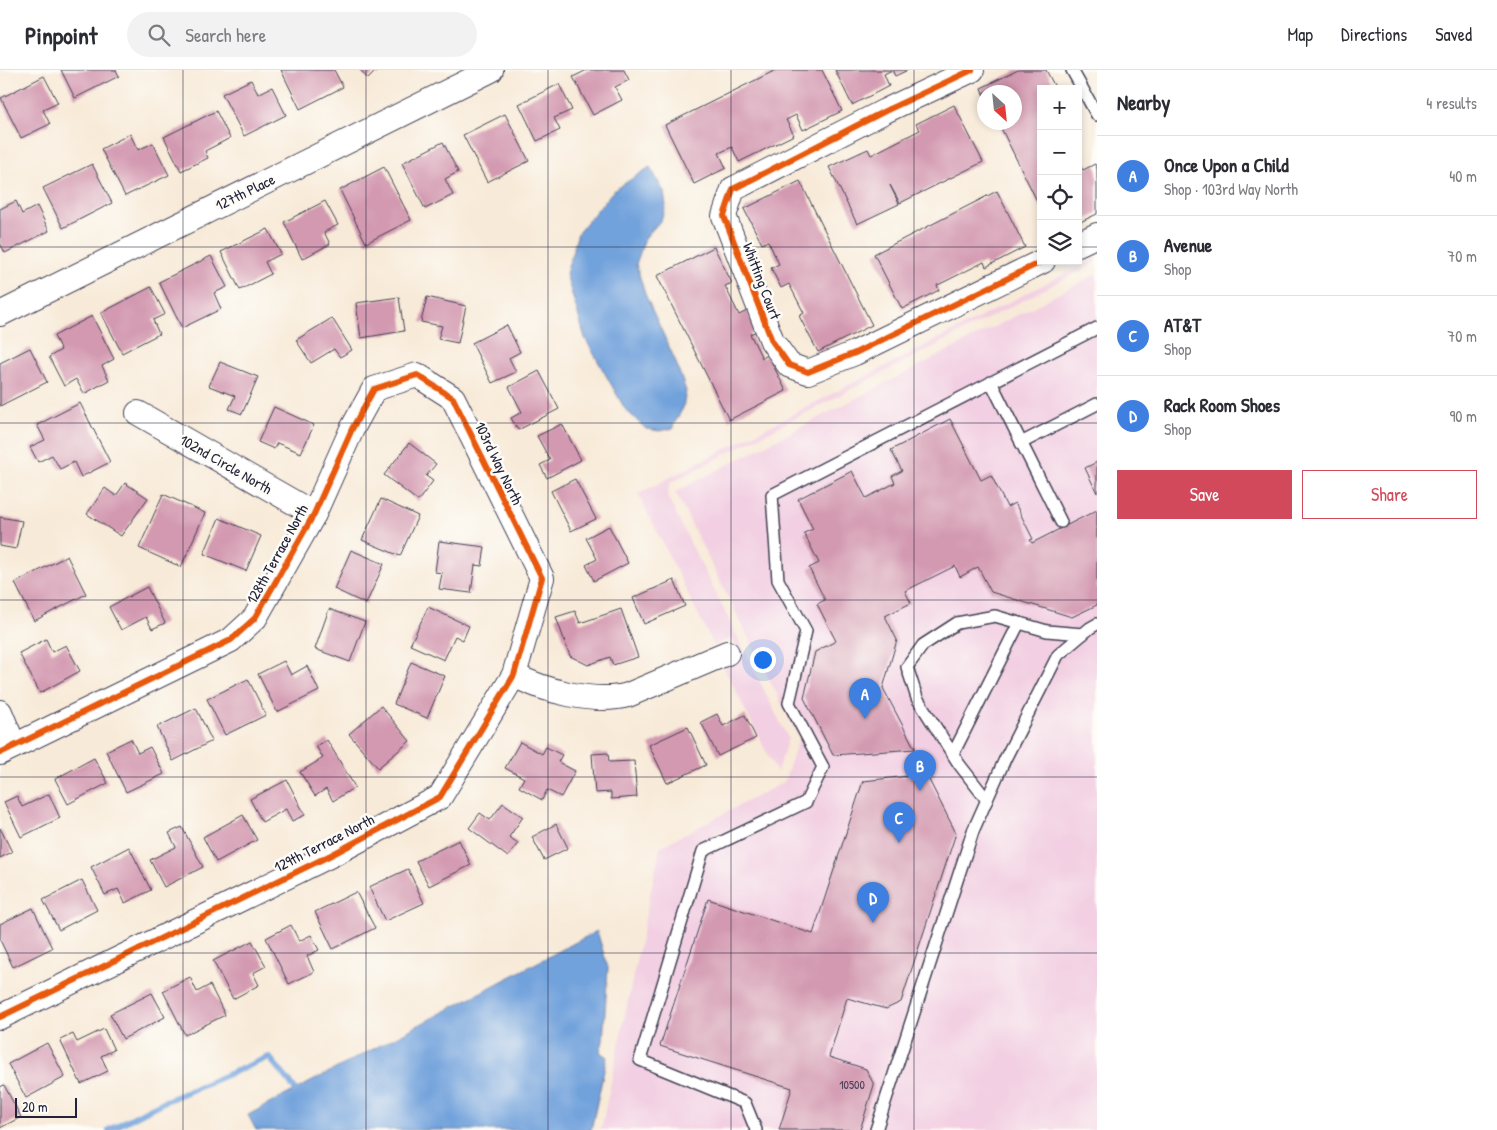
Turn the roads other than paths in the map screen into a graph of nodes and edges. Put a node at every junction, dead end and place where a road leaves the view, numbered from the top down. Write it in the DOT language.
graph roads {
  1 [pos="972,70"];
  2 [pos="1072,70"];
  3 [pos="482,72"];
  4 [pos="1097,115"];
  5 [pos="1097,235"];
  6 [pos="1082,242"];
  7 [pos="1037,264"];
  8 [pos="0,314"];
  9 [pos="1097,328"];
  10 [pos="417,375"];
  11 [pos="991,382"];
  12 [pos="1097,404"];
  13 [pos="138,413"];
  14 [pos="1021,443"];
  15 [pos="314,514"];
  16 [pos="1061,522"];
  17 [pos="542,578"];
  18 [pos="1019,623"];
  19 [pos="1097,624"];
  20 [pos="1083,634"];
  21 [pos="727,653"];
  22 [pos="514,676"];
  23 [pos="0,712"];
  24 [pos="7,750"];
  25 [pos="953,754"];
  26 [pos="987,800"];
  27 [pos="0,1017"];
  28 [pos="756,1130"];
  29 [pos="876,1130"];
  1 -- 7 [label="street, Whitting Court"];
  2 -- 4 [label="lane"];
  3 -- 8 [label="street, 127th Place"];
  5 -- 6 [label="street"];
  9 -- 11 [label="lane"];
  10 -- 15 [label="street, 128th Terrace North"];
  10 -- 17 [label="street, 103rd Way North"];
  11 -- 14 [label="lane"];
  11 -- 28 [label="lane"];
  12 -- 14 [label="lane"];
  13 -- 15 [label="street, 102nd Circle North"];
  14 -- 16 [label="lane"];
  15 -- 24 [label="street, 128th Terrace North"];
  17 -- 22 [label="street, 129th Terrace North"];
  18 -- 20 [label="lane"];
  18 -- 25 [label="lane"];
  18 -- 25 [label="lane"];
  19 -- 20 [label="lane"];
  20 -- 26 [label="lane"];
  21 -- 22 [label="street"];
  22 -- 27 [label="street, 129th Terrace North"];
  23 -- 24 [label="street"];
  25 -- 26 [label="lane"];
  26 -- 29 [label="lane"];
}
